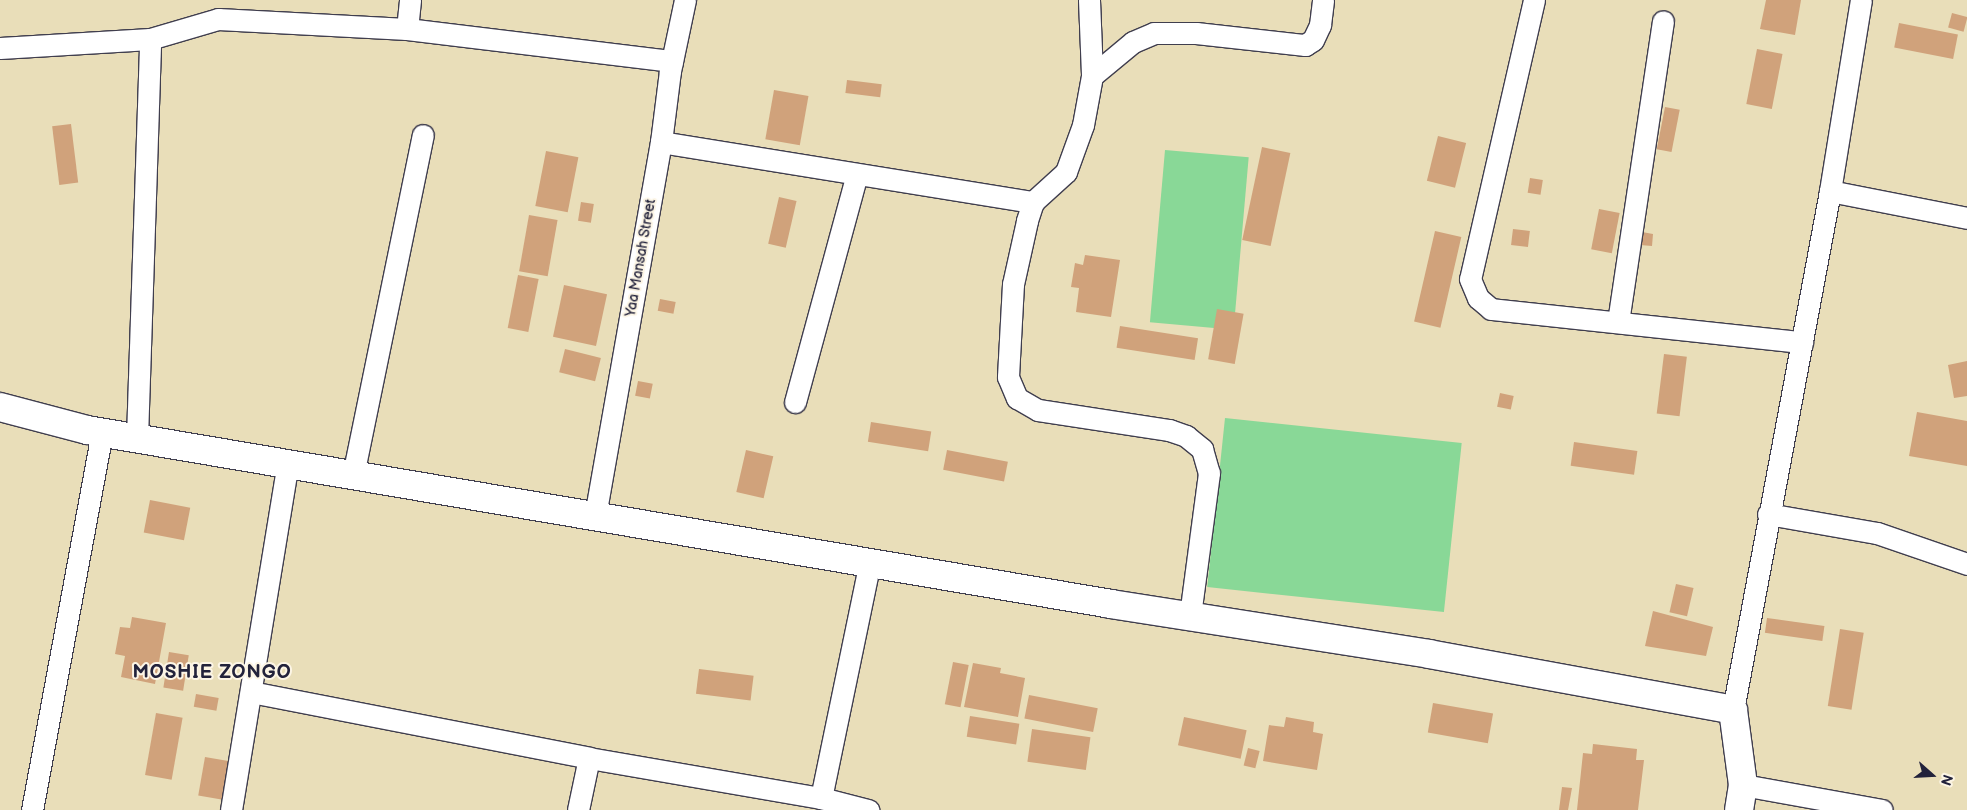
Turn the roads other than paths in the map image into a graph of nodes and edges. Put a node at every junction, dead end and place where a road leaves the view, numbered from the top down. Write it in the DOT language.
graph roads {
  1 [pos="410,0"];
  2 [pos="685,0"];
  3 [pos="1089,0"];
  4 [pos="1323,0"];
  5 [pos="1534,0"];
  6 [pos="1861,0"];
  7 [pos="1663,21"];
  8 [pos="407,29"];
  9 [pos="150,39"];
  10 [pos="0,48"];
  11 [pos="672,61"];
  12 [pos="1092,76"];
  13 [pos="423,135"];
  14 [pos="661,142"];
  15 [pos="857,174"];
  16 [pos="1830,190"];
  17 [pos="1033,202"];
  18 [pos="1967,218"];
  19 [pos="1618,322"];
  20 [pos="1802,342"];
  21 [pos="795,402"];
  22 [pos="0,407"];
  23 [pos="102,432"];
  24 [pos="137,438"];
  25 [pos="288,463"];
  26 [pos="353,475"];
  27 [pos="1768,514"];
  28 [pos="595,516"];
  29 [pos="870,561"];
  30 [pos="1967,564"];
  31 [pos="1190,616"];
  32 [pos="251,692"];
  33 [pos="1733,710"];
  34 [pos="589,758"];
  35 [pos="821,798"];
  36 [pos="1741,798"];
  37 [pos="32,810"];
  38 [pos="231,810"];
  39 [pos="578,810"];
  40 [pos="868,810"];
  41 [pos="1882,810"];
  1 -- 8 [label="street"];
  2 -- 11 [label="street, Yaa Mansah Street"];
  3 -- 12 [label="street"];
  4 -- 12 [label="street"];
  5 -- 19 [label="street"];
  6 -- 16 [label="street"];
  7 -- 19 [label="street"];
  8 -- 9 [label="street"];
  8 -- 11 [label="street"];
  9 -- 10 [label="street"];
  9 -- 24 [label="street"];
  11 -- 14 [label="street, Yaa Mansah Street"];
  12 -- 17 [label="street"];
  13 -- 26 [label="street"];
  14 -- 15 [label="street"];
  14 -- 28 [label="street, Yaa Mansah Street"];
  15 -- 17 [label="street"];
  15 -- 21 [label="street"];
  16 -- 18 [label="street"];
  16 -- 20 [label="street"];
  17 -- 31 [label="street"];
  19 -- 20 [label="street"];
  20 -- 27 [label="street"];
  22 -- 23 [label="street"];
  23 -- 24 [label="street"];
  23 -- 37 [label="street"];
  24 -- 25 [label="street"];
  25 -- 26 [label="street"];
  25 -- 32 [label="street"];
  26 -- 28 [label="street"];
  27 -- 30 [label="street"];
  27 -- 33 [label="street"];
  28 -- 29 [label="street"];
  29 -- 31 [label="street"];
  29 -- 35 [label="street"];
  31 -- 33 [label="street"];
  32 -- 34 [label="street"];
  32 -- 38 [label="street"];
  33 -- 36 [label="street"];
  34 -- 35 [label="street"];
  34 -- 39 [label="street"];
  35 -- 40 [label="street"];
  36 -- 41 [label="street"];
}
